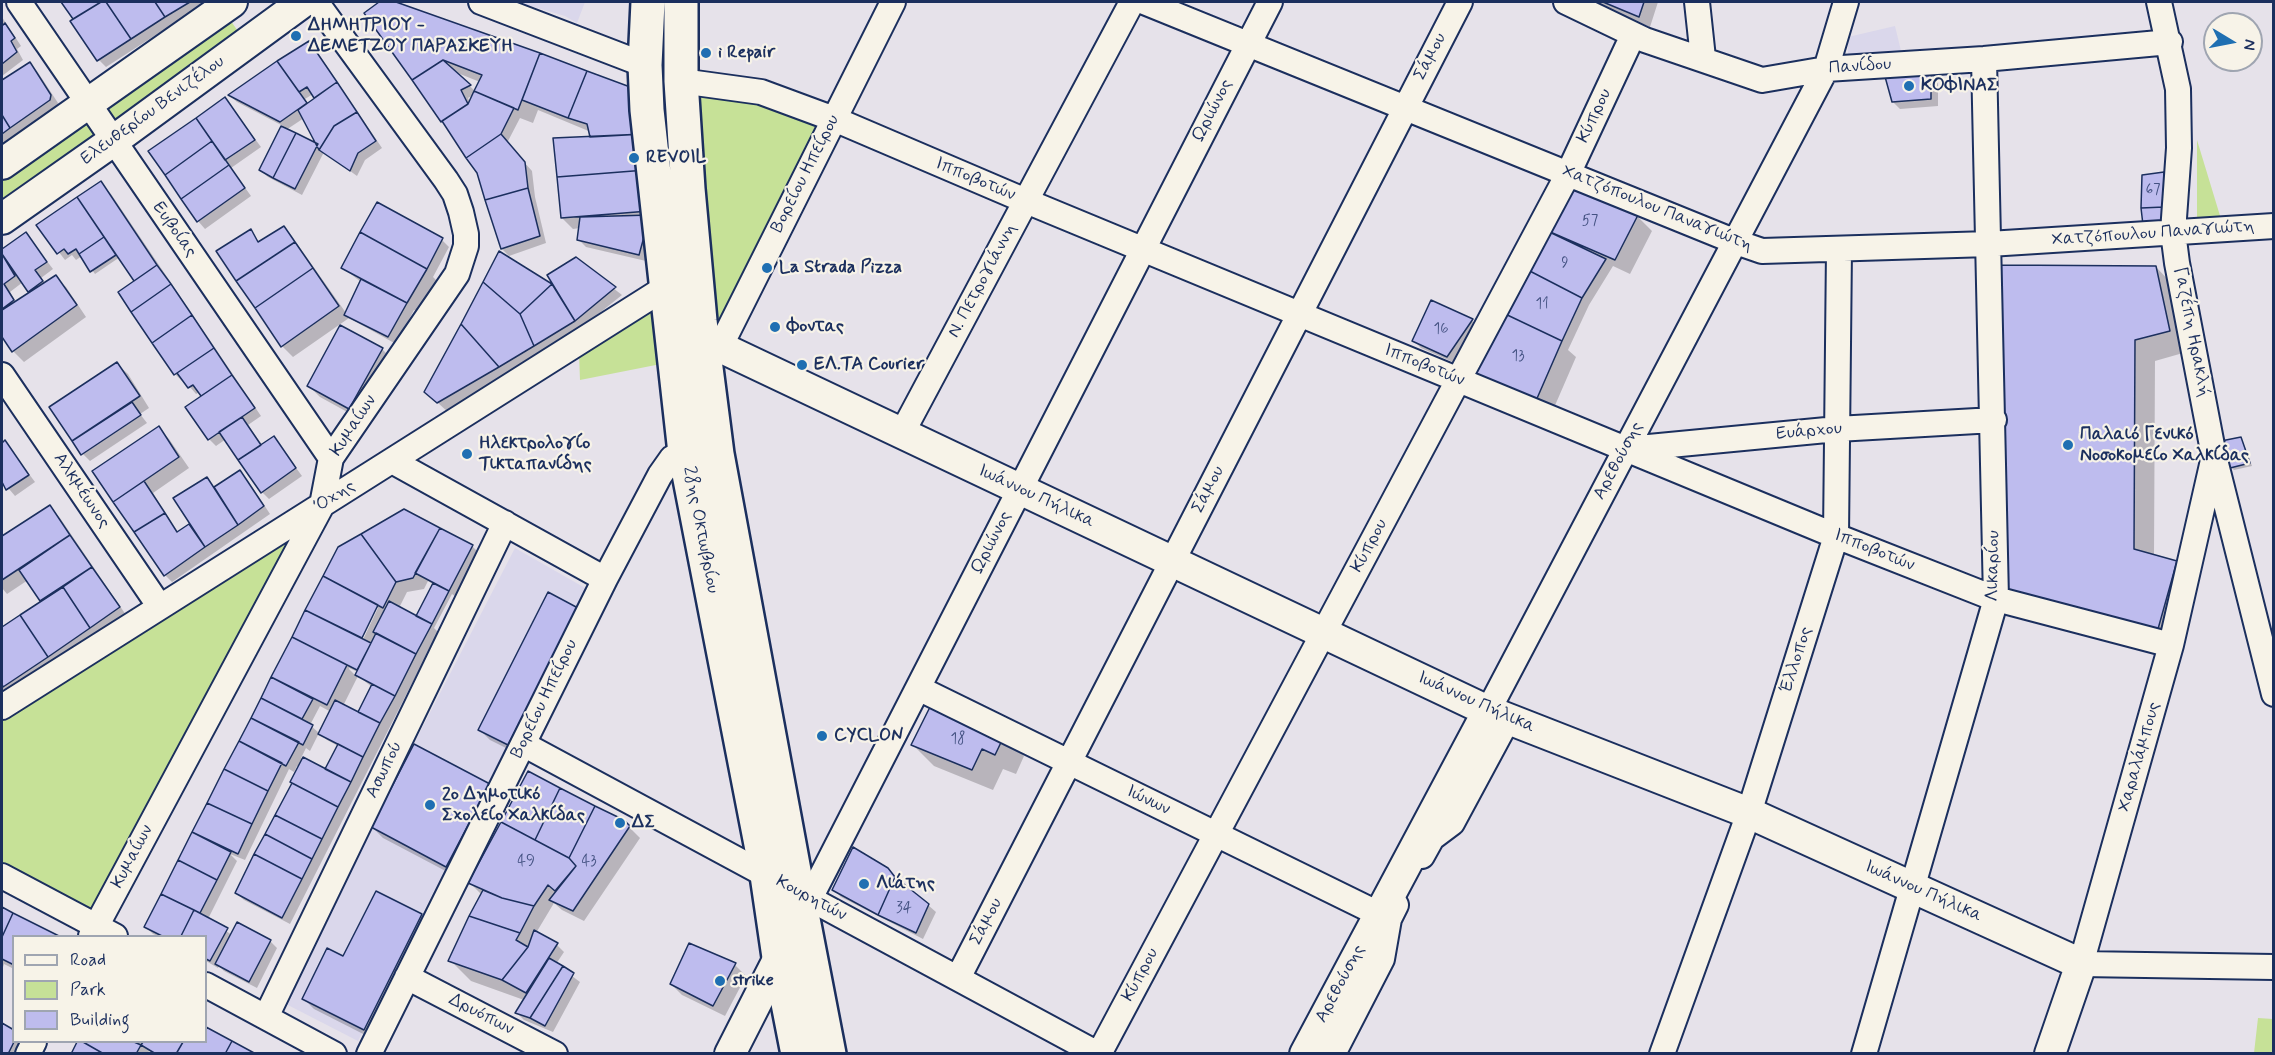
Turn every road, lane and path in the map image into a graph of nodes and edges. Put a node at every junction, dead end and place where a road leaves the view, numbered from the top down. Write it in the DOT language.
graph roads {
  1 [pos="19,2"];
  2 [pos="231,2"];
  3 [pos="303,2"];
  4 [pos="316,2"];
  5 [pos="481,2"];
  6 [pos="648,2"];
  7 [pos="681,2"];
  8 [pos="893,2"];
  9 [pos="1132,2"];
  10 [pos="1144,2"];
  11 [pos="1269,2"];
  12 [pos="1460,2"];
  13 [pos="1566,2"];
  14 [pos="1697,2"];
  15 [pos="1846,2"];
  16 [pos="2159,2"];
  17 [pos="1633,35"];
  18 [pos="2170,42"];
  19 [pos="1248,43"];
  20 [pos="1703,58"];
  21 [pos="1984,59"];
  22 [pos="645,65"];
  23 [pos="1826,69"];
  24 [pos="681,81"];
  25 [pos="88,104"];
  26 [pos="1405,108"];
  27 [pos="834,119"];
  28 [pos="112,141"];
  29 [pos="2,165"];
  30 [pos="1568,174"];
  31 [pos="1026,201"];
  32 [pos="2,219"];
  33 [pos="2274,226"];
  34 [pos="2173,232"];
  35 [pos="1736,242"];
  36 [pos="1989,244"];
  37 [pos="1143,249"];
  38 [pos="1839,249"];
  39 [pos="668,286"];
  40 [pos="1300,315"];
  41 [pos="712,348"];
  42 [pos="2,375"];
  43 [pos="1458,380"];
  44 [pos="1994,420"];
  45 [pos="1837,429"];
  46 [pos="902,433"];
  47 [pos="1625,449"];
  48 [pos="685,453"];
  49 [pos="2214,456"];
  50 [pos="331,458"];
  51 [pos="392,461"];
  52 [pos="1020,489"];
  53 [pos="322,505"];
  54 [pos="505,523"];
  55 [pos="1836,536"];
  56 [pos="1172,562"];
  57 [pos="605,579"];
  58 [pos="1996,599"];
  59 [pos="160,607"];
  60 [pos="1324,633"];
  61 [pos="2171,645"];
  62 [pos="918,688"];
  63 [pos="2274,694"];
  64 [pos="2,707"];
  65 [pos="1498,715"];
  66 [pos="523,744"];
  67 [pos="1069,762"];
  68 [pos="1749,813"];
  69 [pos="1216,834"];
  70 [pos="767,875"];
  71 [pos="2,876"];
  72 [pos="1913,888"];
  73 [pos="803,902"];
  74 [pos="1383,916"];
  75 [pos="101,933"];
  76 [pos="779,957"];
  77 [pos="2081,964"];
  78 [pos="2274,967"];
  79 [pos="407,977"];
  80 [pos="958,978"];
  81 [pos="207,986"];
  82 [pos="266,1017"];
  83 [pos="334,1053"];
  84 [pos="369,1053"];
  85 [pos="555,1053"];
  86 [pos="730,1053"];
  87 [pos="798,1053"];
  88 [pos="829,1053"];
  89 [pos="1099,1053"];
  90 [pos="1305,1053"];
  91 [pos="1333,1053"];
  92 [pos="1662,1053"];
  93 [pos="1864,1053"];
  94 [pos="2050,1053"];
  1 -- 25 [label="street, Ευβοίας"];
  2 -- 25 [label="street"];
  3 -- 28 [label="street, Ελευθερίου Βενιζέλου"];
  4 -- 50 [label="street, Κυμαίων"];
  5 -- 22 [label="street"];
  6 -- 22 [label="main road, 28ης Οκτωβρίου"];
  7 -- 24 [label="main road, 28ης Οκτωβρίου"];
  8 -- 27 [label="street, Βορείου Ηπείρου"];
  9 -- 31 [label="street, Ν. Πετρογιάννη"];
  10 -- 19 [label="street, Χατζόπουλου Παναγιώτη"];
  11 -- 19 [label="street, Ωριώνος"];
  12 -- 26 [label="street, Σάμου"];
  13 -- 17 [label="street, Πανίδου"];
  14 -- 20 [label="street"];
  15 -- 23 [label="street, Αρεθούσης"];
  16 -- 18 [label="street, Γαζέπη Ηρακλή"];
  17 -- 20 [label="street, Πανίδου"];
  17 -- 30 [label="street, Κύπρου"];
  18 -- 21 [label="street, Πανίδου"];
  18 -- 34 [label="street, Γαζέπη Ηρακλή"];
  19 -- 26 [label="street, Χατζόπουλου Παναγιώτη"];
  19 -- 37 [label="street, Ωριώνος"];
  20 -- 23 [label="street, Πανίδου"];
  21 -- 23 [label="street, Πανίδου"];
  21 -- 36 [label="street, Λικαρίου"];
  22 -- 39 [label="main road, 28ης Οκτωβρίου"];
  23 -- 35 [label="street, Αρεθούσης"];
  24 -- 27 [label="street, Ιπποβοτών"];
  24 -- 41 [label="main road, 28ης Οκτωβρίου"];
  25 -- 28 [label="street, Ευβοίας"];
  25 -- 29 [label="street"];
  26 -- 30 [label="street, Χατζόπουλου Παναγιώτη"];
  26 -- 40 [label="street, Σάμου"];
  27 -- 31 [label="street, Ιπποβοτών"];
  27 -- 41 [label="street, Βορείου Ηπείρου"];
  28 -- 32 [label="street, Ελευθερίου Βενιζέλου"];
  28 -- 50 [label="street, Ευβοίας"];
  30 -- 35 [label="street, Χατζόπουλου Παναγιώτη"];
  30 -- 43 [label="street, Κύπρου"];
  31 -- 37 [label="street, Ιπποβοτών"];
  31 -- 46 [label="street, Ν. Πετρογιάννη"];
  33 -- 34 [label="street, Χατζόπουλου Παναγιώτη"];
  34 -- 36 [label="street, Χατζόπουλου Παναγιώτη"];
  34 -- 49 [label="street, Γαζέπη Ηρακλή"];
  35 -- 38 [label="street, Χατζόπουλου Παναγιώτη"];
  35 -- 47 [label="street, Αρεθούσης"];
  36 -- 38 [label="street, Χατζόπουλου Παναγιώτη"];
  36 -- 44 [label="street, Λικαρίου"];
  37 -- 40 [label="street, Ιπποβοτών"];
  37 -- 52 [label="street, Ωριώνος"];
  38 -- 45 [label="street, Έλλοπος"];
  39 -- 48 [label="main road, 28ης Οκτωβρίου"];
  39 -- 51 [label="street, Όχης"];
  40 -- 43 [label="street, Ιπποβοτών"];
  40 -- 56 [label="street, Σάμου"];
  41 -- 46 [label="street, Ιωάννου Πήλικα"];
  41 -- 73 [label="main road, 28ης Οκτωβρίου"];
  42 -- 59 [label="street, Αλκμέωνος"];
  43 -- 47 [label="street, Ιπποβοτών"];
  43 -- 60 [label="street, Κύπρου"];
  44 -- 45 [label="street, Ευάρχου"];
  44 -- 58 [label="street, Λικαρίου"];
  45 -- 47 [label="street, Ευάρχου"];
  45 -- 55 [label="street, Έλλοπος"];
  46 -- 52 [label="street, Ιωάννου Πήλικα"];
  47 -- 55 [label="street, Ιπποβοτών"];
  47 -- 65 [label="street, Αρεθούσης"];
  48 -- 57 [label="street, Βορείου Ηπείρου"];
  48 -- 70 [label="main road, 28ης Οκτωβρίου"];
  49 -- 61 [label="street, Χαραλάμπους"];
  49 -- 63 [label="street, Γαζέπη Ηρακλή"];
  50 -- 53 [label="street, Κυμαίων"];
  51 -- 53 [label="street, Όχης"];
  51 -- 54 [label="street"];
  52 -- 56 [label="street, Ιωάννου Πήλικα"];
  52 -- 62 [label="street, Ωριώνος"];
  53 -- 59 [label="street, Όχης"];
  53 -- 75 [label="street, Κυμαίων"];
  54 -- 57 [label="street"];
  54 -- 82 [label="street, Ασωπού"];
  55 -- 58 [label="street, Ιπποβοτών"];
  55 -- 68 [label="street, Έλλοπος"];
  56 -- 60 [label="street, Ιωάννου Πήλικα"];
  56 -- 67 [label="street, Σάμου"];
  57 -- 66 [label="street, Βορείου Ηπείρου"];
  58 -- 61 [label="street, Ιπποβοτών"];
  58 -- 72 [label="street, Λικαρίου"];
  59 -- 64 [label="street, Όχης"];
  60 -- 65 [label="street, Ιωάννου Πήλικα"];
  60 -- 69 [label="street, Κύπρου"];
  61 -- 77 [label="street, Χαραλάμπους"];
  62 -- 67 [label="street, Ιώνων"];
  62 -- 73 [label="street, Ωριώνος"];
  65 -- 68 [label="street, Ιωάννου Πήλικα"];
  65 -- 74 [label="street, Αρεθούσης"];
  66 -- 70 [label="street, Κουρητών"];
  66 -- 79 [label="street, Βορείου Ηπείρου"];
  67 -- 69 [label="street, Ιώνων"];
  67 -- 80 [label="street, Σάμου"];
  68 -- 72 [label="street, Ιωάννου Πήλικα"];
  68 -- 92 [label="street, Έλλοπος"];
  69 -- 74 [label="street, Ιώνων"];
  69 -- 89 [label="street, Κύπρου"];
  70 -- 73 [label="street, Κουρητών"];
  70 -- 76 [label="main road, 28ης Οκτωβρίου"];
  71 -- 75 [label="street"];
  72 -- 77 [label="street, Ιωάννου Πήλικα"];
  72 -- 93 [label="street, Λικαρίου"];
  73 -- 76 [label="street, Ωριώνος"];
  73 -- 80 [label="street, Κουρητών"];
  73 -- 88 [label="main road, 28ης Οκτωβρίου"];
  74 -- 90 [label="street, Αρεθούσης"];
  74 -- 91 [label="street, Αρεθούσης"];
  76 -- 86 [label="street, Ωριώνος"];
  76 -- 87 [label="main road, 28ης Οκτωβρίου"];
  77 -- 78 [label="street, Ιωάννου Πήλικα"];
  77 -- 94 [label="street, Χαραλάμπους"];
  79 -- 84 [label="street, Βορείου Ηπείρου"];
  79 -- 85 [label="street, Δρυόπων"];
  80 -- 89 [label="street, Κουρητών"];
  81 -- 82 [label="street"];
  82 -- 83 [label="street"];
}
